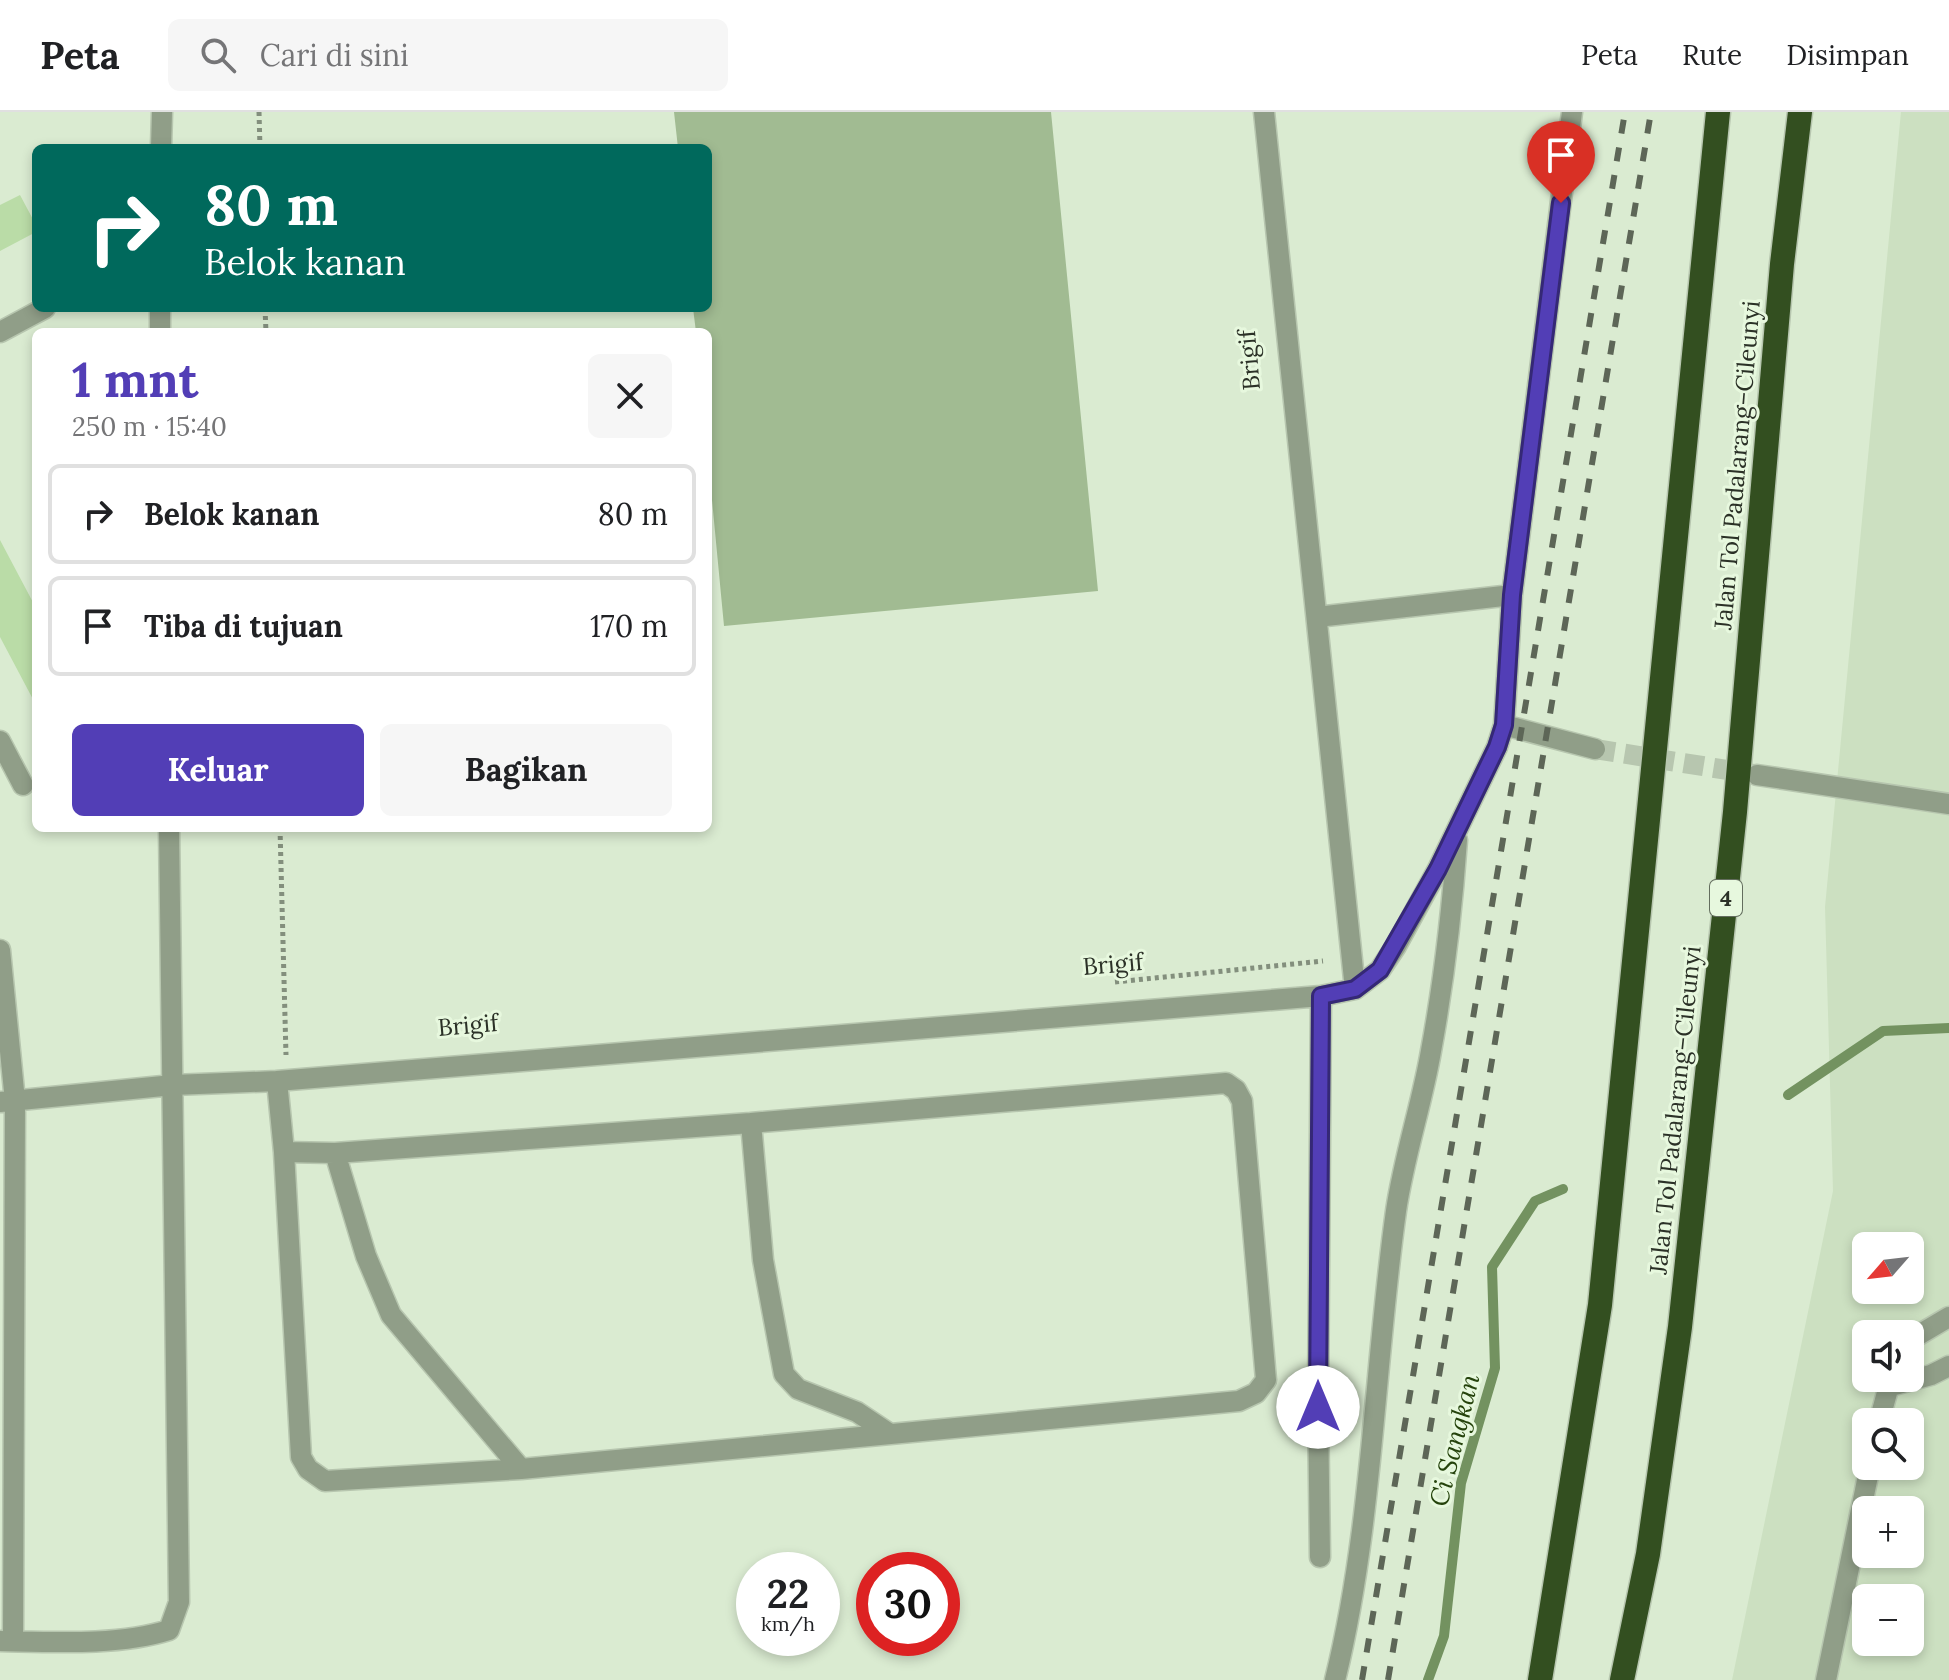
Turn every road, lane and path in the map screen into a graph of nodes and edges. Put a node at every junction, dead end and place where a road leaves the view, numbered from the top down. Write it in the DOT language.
graph roads {
  1 [pos="162,112"];
  2 [pos="259,112"];
  3 [pos="1264,112"];
  4 [pos="1572,112"];
  5 [pos="1718,112"];
  6 [pos="1800,112"];
  7 [pos="161,144"];
  8 [pos="260,144"];
  9 [pos="38,312"];
  10 [pos="0,332"];
  11 [pos="1512,595"];
  12 [pos="1317,617"];
  13 [pos="1504,725"];
  14 [pos="0,741"];
  15 [pos="1595,749"];
  16 [pos="1757,775"];
  17 [pos="23,785"];
  18 [pos="1949,804"];
  19 [pos="1458,828"];
  20 [pos="169,832"];
  21 [pos="280,832"];
  22 [pos="1322,946"];
  23 [pos="0,950"];
  24 [pos="1103,983"];
  25 [pos="1355,989"];
  26 [pos="1321,996"];
  27 [pos="286,1060"];
  28 [pos="277,1081"];
  29 [pos="173,1085"];
  30 [pos="8,1102"];
  31 [pos="751,1123"];
  32 [pos="284,1152"];
  33 [pos="335,1153"];
  34 [pos="1949,1317"];
  35 [pos="1924,1332"];
  36 [pos="1949,1366"];
  37 [pos="1924,1376"];
  38 [pos="890,1434"];
  39 [pos="521,1469"];
  40 [pos="1867,1480"];
  41 [pos="1320,1557"];
  42 [pos="6,1641"];
  43 [pos="1335,1680"];
  44 [pos="1540,1680"];
  45 [pos="1622,1680"];
  46 [pos="1826,1680"];
  1 -- 7 [label="street"];
  2 -- 8 [label="path"];
  3 -- 12 [label="street"];
  4 -- 11 [label="street"];
  5 -- 44 [label="highway"];
  6 -- 45 [label="highway, Jalan Tol Padalarang–Cileunyi / 4"];
  9 -- 10 [label="street"];
  11 -- 12 [label="street"];
  11 -- 13 [label="street"];
  12 -- 25 [label="street"];
  13 -- 15 [label="street"];
  13 -- 19 [label="street"];
  14 -- 17 [label="street"];
  16 -- 18 [label="street"];
  19 -- 25 [label="street"];
  19 -- 43 [label="street"];
  20 -- 29 [label="street"];
  21 -- 27 [label="path"];
  22 -- 24 [label="path, Brigif"];
  23 -- 30 [label="street"];
  25 -- 26 [label="street"];
  26 -- 28 [label="street"];
  26 -- 41 [label="street"];
  28 -- 29 [label="street"];
  28 -- 32 [label="street"];
  29 -- 30 [label="street"];
  29 -- 42 [label="street"];
  30 -- 42 [label="street"];
  31 -- 33 [label="street"];
  31 -- 38 [label="street"];
  31 -- 38 [label="street"];
  32 -- 33 [label="street"];
  32 -- 39 [label="street"];
  33 -- 39 [label="street"];
  34 -- 35 [label="street"];
  36 -- 37 [label="street"];
  38 -- 39 [label="street"];
  40 -- 46 [label="street"];
}
